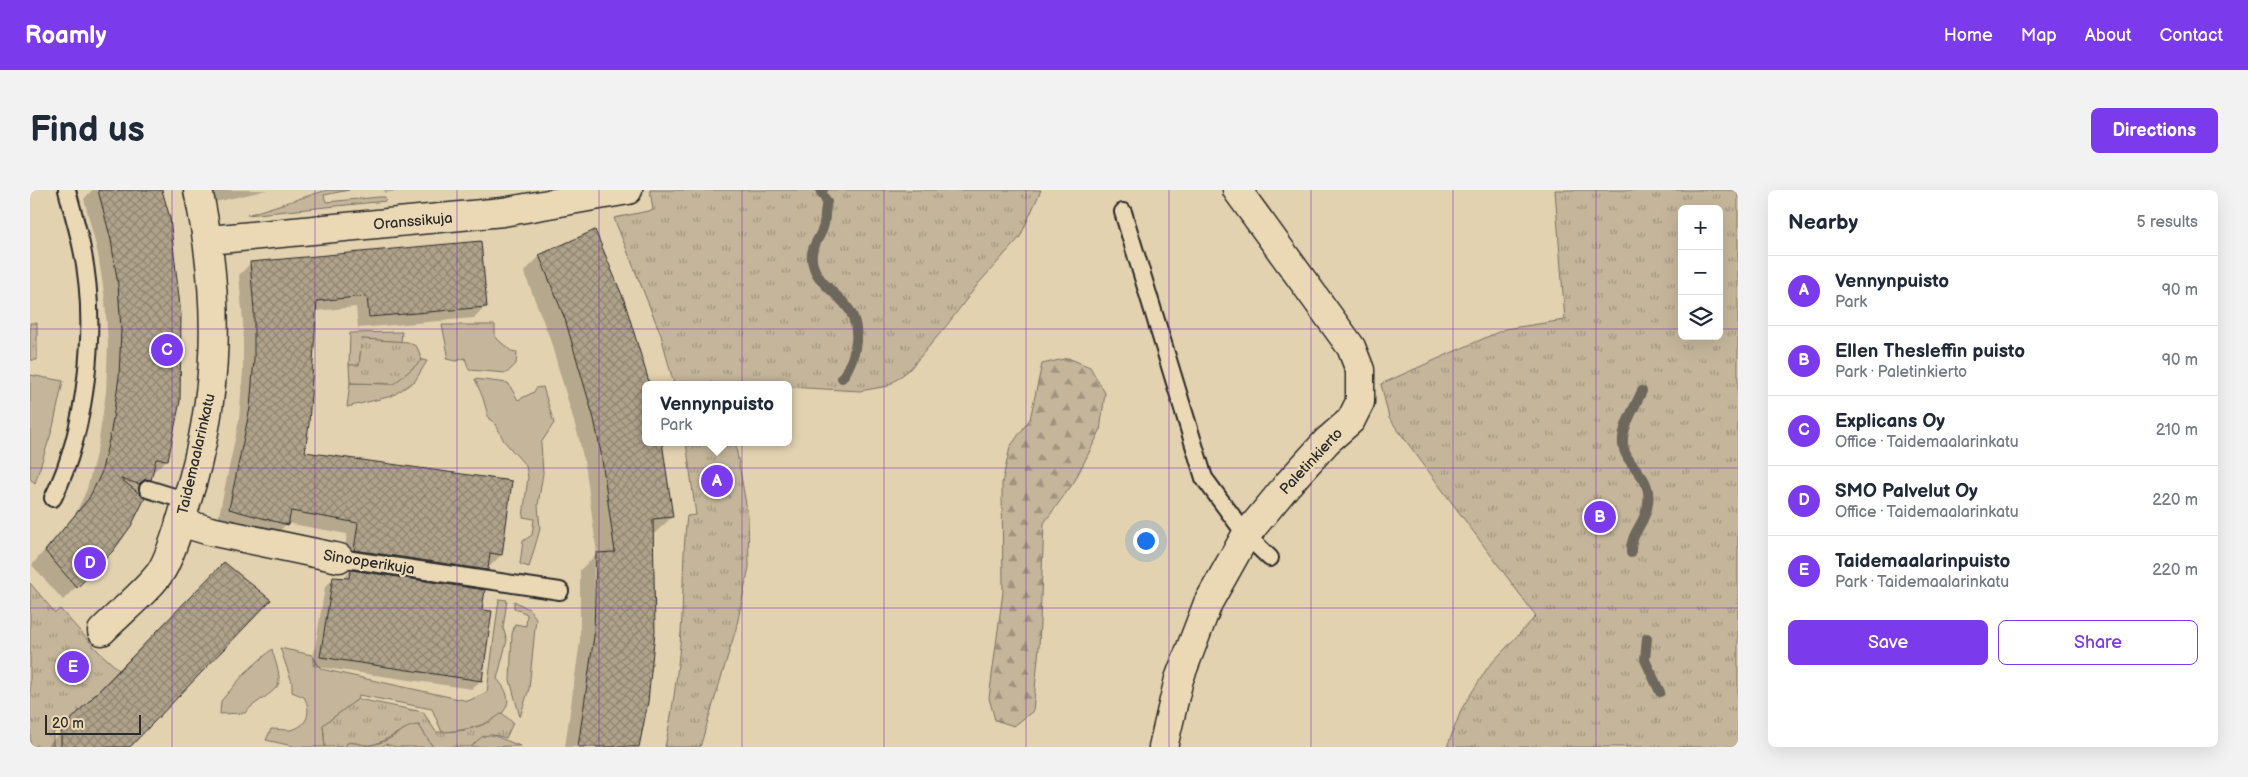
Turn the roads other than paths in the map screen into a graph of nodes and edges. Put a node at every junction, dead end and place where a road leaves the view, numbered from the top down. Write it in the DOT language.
graph roads {
  1 [pos="67,190"];
  2 [pos="198,190"];
  3 [pos="620,190"];
  4 [pos="1237,190"];
  5 [pos="1123,212"];
  6 [pos="209,240"];
  7 [pos="148,489"];
  8 [pos="53,498"];
  9 [pos="183,512"];
  10 [pos="1246,535"];
  11 [pos="339,558"];
  12 [pos="1270,558"];
  13 [pos="560,591"];
  14 [pos="102,631"];
  15 [pos="1164,747"];
  1 -- 8 [label="lane"];
  2 -- 6 [label="street, Taidemaalarinkatu"];
  3 -- 6 [label="street, Oranssikuja"];
  4 -- 10 [label="street, Paletinkierto"];
  5 -- 10 [label="lane"];
  6 -- 9 [label="street, Taidemaalarinkatu"];
  7 -- 9 [label="lane"];
  9 -- 11 [label="street, Sinooperikuja"];
  9 -- 14 [label="street, Taidemaalarinkatu"];
  10 -- 12 [label="lane"];
  10 -- 15 [label="street, Paletinkierto"];
  11 -- 13 [label="lane, Sinooperikuja"];
}
